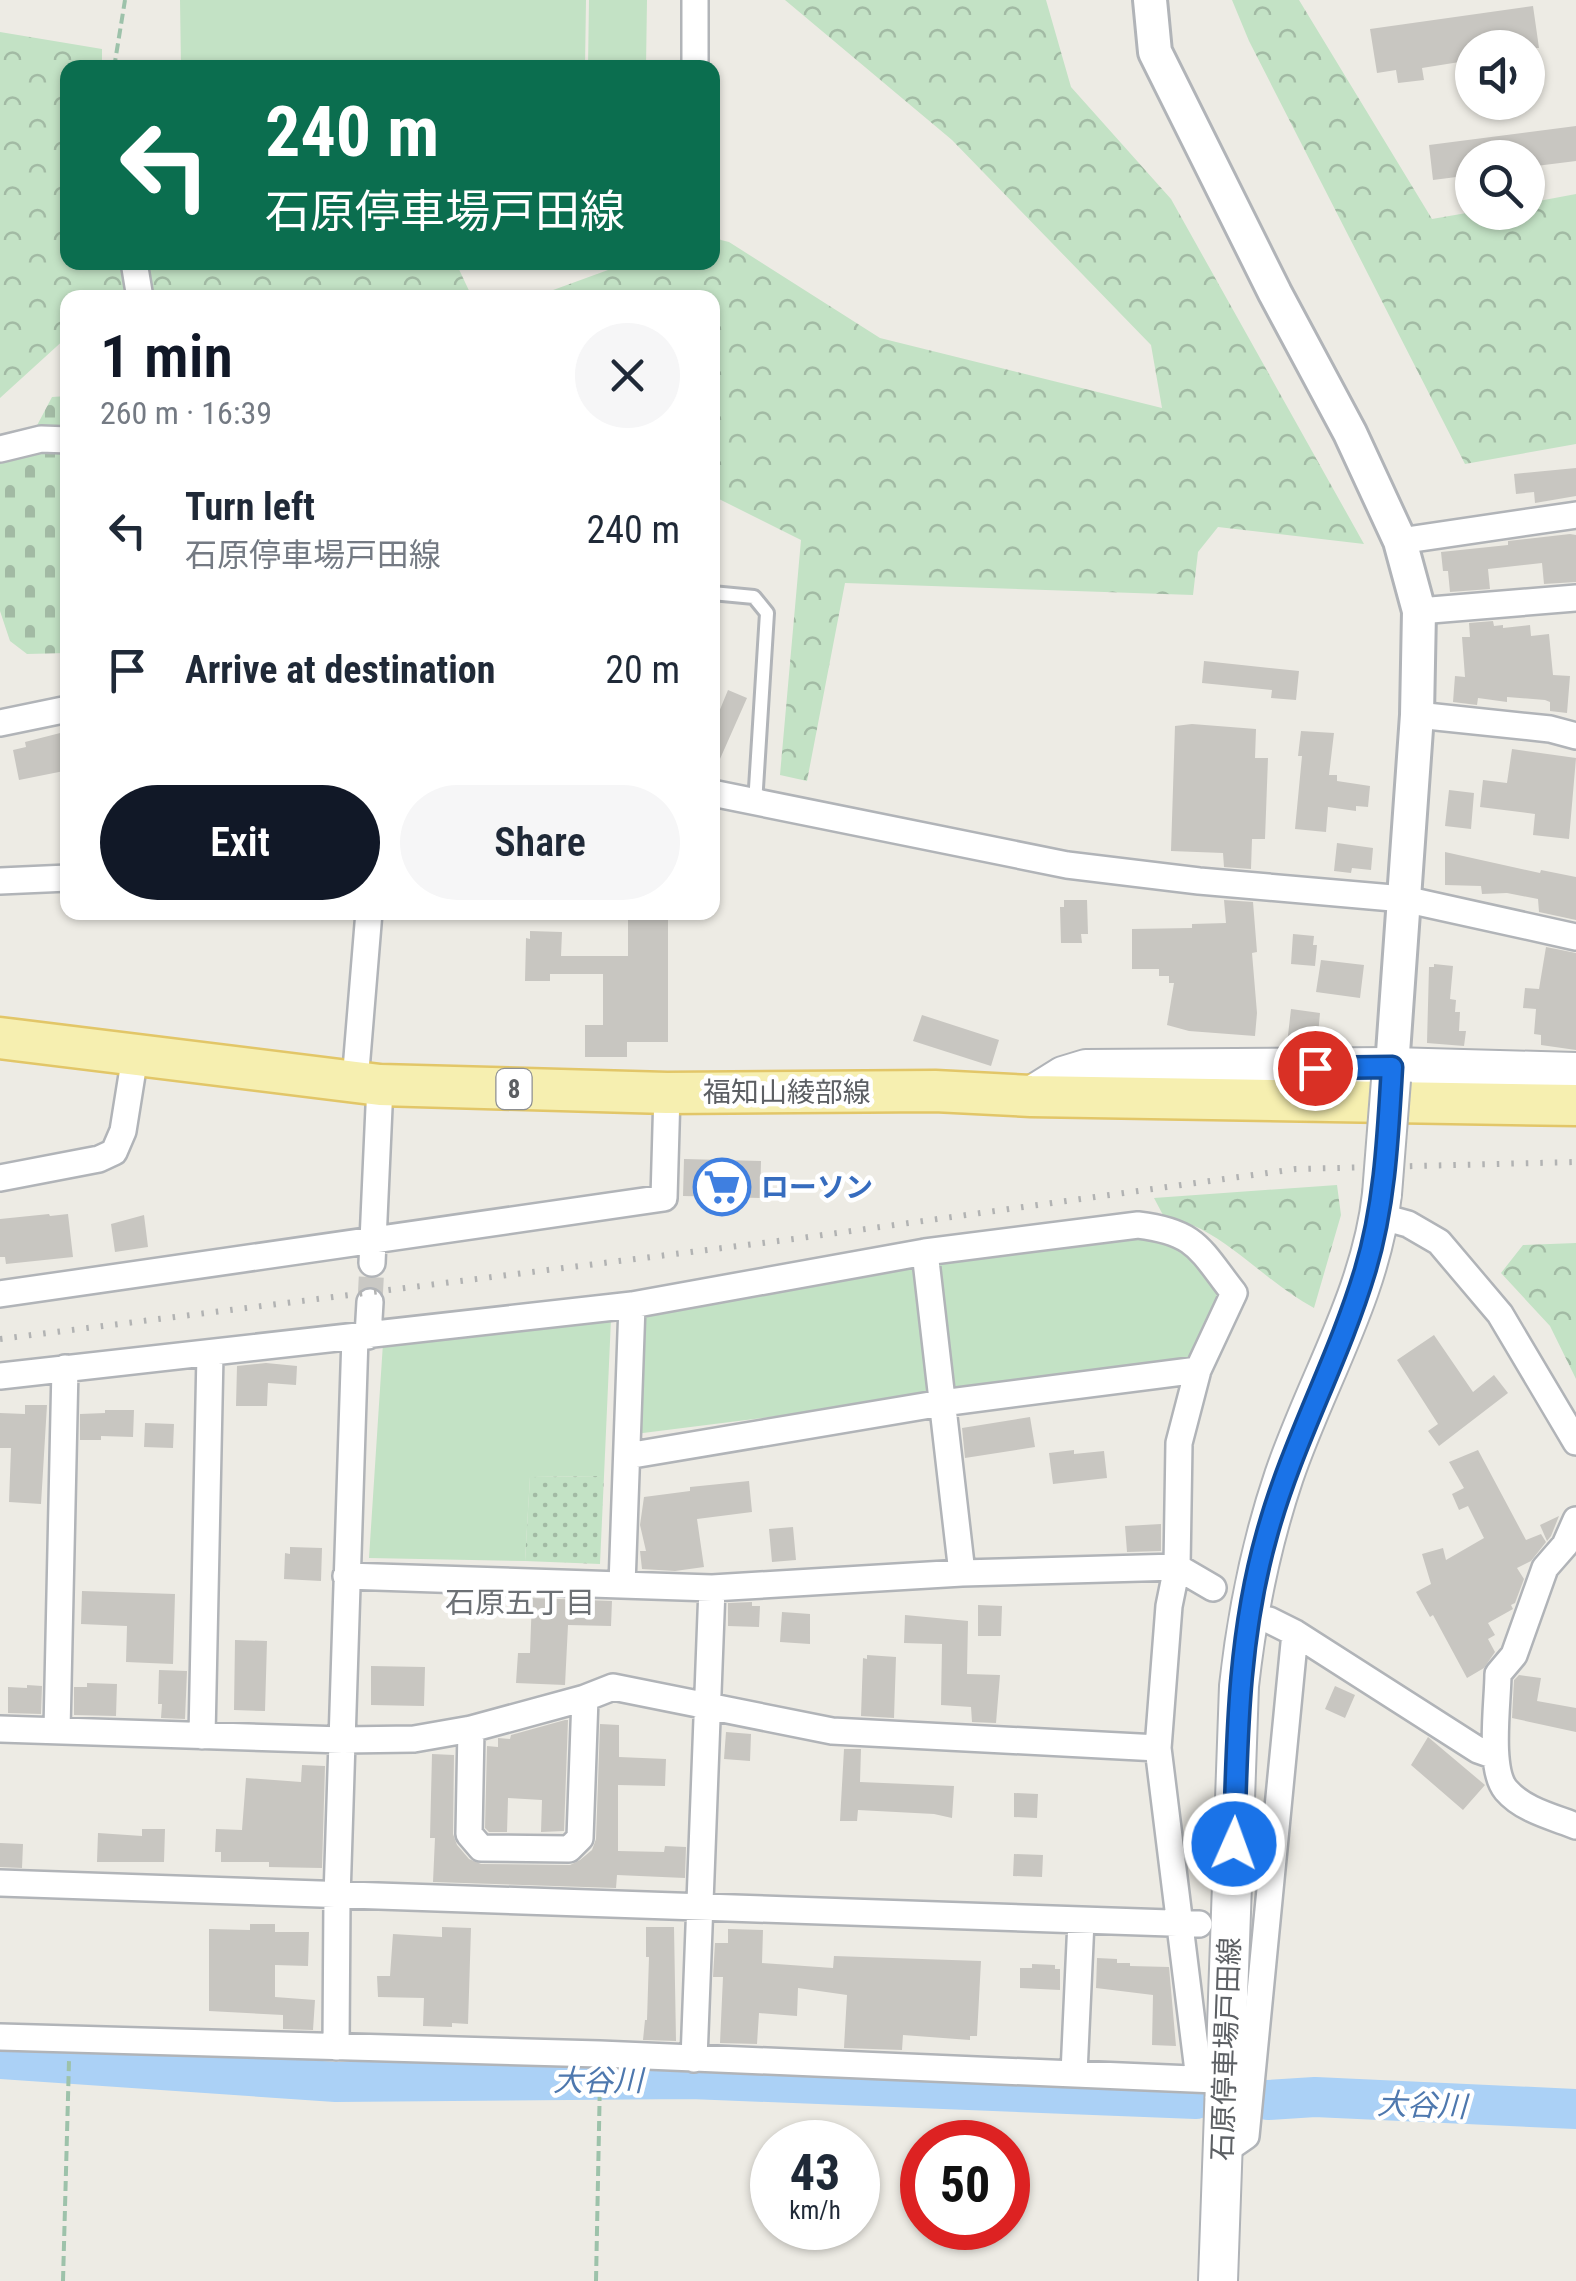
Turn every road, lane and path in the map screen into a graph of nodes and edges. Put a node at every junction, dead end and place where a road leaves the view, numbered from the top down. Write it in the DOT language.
graph roads {
  1 [pos="125,0"];
  2 [pos="695,0"];
  3 [pos="1150,0"];
  4 [pos="115,60"];
  5 [pos="695,60"];
  6 [pos="60,440"];
  7 [pos="0,449"];
  8 [pos="1576,515"];
  9 [pos="1400,541"];
  10 [pos="720,594"];
  11 [pos="1576,598"];
  12 [pos="1419,611"];
  13 [pos="60,711"];
  14 [pos="1417,715"];
  15 [pos="0,723"];
  16 [pos="1576,736"];
  17 [pos="720,795"];
  18 [pos="755,804"];
  19 [pos="60,878"];
  20 [pos="0,881"];
  21 [pos="1404,899"];
  22 [pos="361,920"];
  23 [pos="1576,937"];
  24 [pos="0,1038"];
  25 [pos="135,1056"];
  26 [pos="1576,1072"];
  27 [pos="1391,1074"];
  28 [pos="368,1084"];
  29 [pos="667,1093"];
  30 [pos="1030,1096"];
  31 [pos="1576,1105"];
  32 [pos="0,1178"];
  33 [pos="1381,1205"];
  34 [pos="372,1252"];
  35 [pos="925,1252"];
  36 [pos="0,1294"];
  37 [pos="370,1302"];
  38 [pos="632,1305"];
  39 [pos="362,1337"];
  40 [pos="210,1354"];
  41 [pos="65,1368"];
  42 [pos="1198,1370"];
  43 [pos="0,1376"];
  44 [pos="942,1403"];
  45 [pos="1576,1442"];
  46 [pos="627,1456"];
  47 [pos="1576,1520"];
  48 [pos="1177,1567"];
  49 [pos="962,1573"];
  50 [pos="346,1576"];
  51 [pos="622,1585"];
  52 [pos="712,1588"];
  53 [pos="1213,1588"];
  54 [pos="1269,1620"];
  55 [pos="1296,1633"];
  56 [pos="586,1698"];
  57 [pos="707,1708"];
  58 [pos="0,1729"];
  59 [pos="57,1730"];
  60 [pos="471,1730"];
  61 [pos="202,1736"];
  62 [pos="342,1740"];
  63 [pos="1158,1748"];
  64 [pos="1495,1756"];
  65 [pos="1576,1826"];
  66 [pos="0,1884"];
  67 [pos="337,1897"];
  68 [pos="700,1907"];
  69 [pos="1081,1921"];
  70 [pos="1190,1924"];
  71 [pos="0,2037"];
  72 [pos="70,2038"];
  73 [pos="336,2046"];
  74 [pos="600,2054"];
  75 [pos="694,2059"];
  76 [pos="1074,2073"];
  77 [pos="1212,2079"];
  78 [pos="1223,2152"];
  79 [pos="63,2281"];
  80 [pos="596,2281"];
  81 [pos="1218,2281"];
  1 -- 4 [label="path"];
  2 -- 5 [label="street"];
  3 -- 9 [label="street"];
  6 -- 7 [label="street"];
  8 -- 9 [label="street"];
  9 -- 12 [label="street"];
  10 -- 18 [label="lane"];
  11 -- 12 [label="street"];
  12 -- 14 [label="street"];
  13 -- 15 [label="street"];
  14 -- 16 [label="street"];
  14 -- 21 [label="street"];
  17 -- 18 [label="street"];
  18 -- 21 [label="street"];
  19 -- 20 [label="street"];
  21 -- 23 [label="street"];
  21 -- 27 [label="street"];
  22 -- 28 [label="street"];
  24 -- 25 [label="main road, 福知山綾部線 / 8"];
  25 -- 28 [label="main road, 福知山綾部線 / 8"];
  25 -- 32 [label="street"];
  26 -- 27 [label="main road"];
  27 -- 30 [label="main road"];
  27 -- 33 [label="main road, 石原停車場戸田線, bridge"];
  28 -- 29 [label="main road, 福知山綾部線 / 8"];
  28 -- 34 [label="street"];
  29 -- 30 [label="main road, 福知山綾部線 / 8"];
  29 -- 34 [label="street"];
  30 -- 31 [label="main road, 福知山綾部線 / 8"];
  33 -- 45 [label="street"];
  33 -- 77 [label="main road, 石原停車場戸田線"];
  34 -- 36 [label="street"];
  35 -- 38 [label="street"];
  35 -- 42 [label="street"];
  35 -- 44 [label="street"];
  37 -- 39 [label="street"];
  38 -- 39 [label="street"];
  38 -- 46 [label="street"];
  39 -- 40 [label="street"];
  39 -- 50 [label="street"];
  40 -- 41 [label="street"];
  40 -- 61 [label="street"];
  41 -- 43 [label="street"];
  41 -- 59 [label="street"];
  42 -- 44 [label="street"];
  42 -- 48 [label="street"];
  44 -- 46 [label="street"];
  44 -- 49 [label="street"];
  46 -- 51 [label="street"];
  47 -- 64 [label="street"];
  48 -- 49 [label="street"];
  48 -- 53 [label="street"];
  48 -- 63 [label="street"];
  49 -- 52 [label="street"];
  50 -- 51 [label="street"];
  50 -- 62 [label="street"];
  51 -- 52 [label="street"];
  52 -- 57 [label="street"];
  54 -- 55 [label="street"];
  55 -- 64 [label="street"];
  55 -- 78 [label="street"];
  56 -- 57 [label="street"];
  56 -- 60 [label="street"];
  56 -- 60 [label="street"];
  57 -- 63 [label="street"];
  57 -- 68 [label="street"];
  58 -- 59 [label="street"];
  59 -- 61 [label="street"];
  60 -- 62 [label="street"];
  61 -- 62 [label="street"];
  62 -- 67 [label="street"];
  63 -- 70 [label="street"];
  64 -- 65 [label="street"];
  66 -- 67 [label="street"];
  67 -- 68 [label="street"];
  67 -- 73 [label="street"];
  68 -- 69 [label="street"];
  68 -- 75 [label="street"];
  69 -- 70 [label="street"];
  69 -- 76 [label="street"];
  70 -- 77 [label="street"];
  71 -- 72 [label="street"];
  72 -- 73 [label="street"];
  72 -- 79 [label="path"];
  73 -- 74 [label="street"];
  74 -- 75 [label="street"];
  74 -- 80 [label="path"];
  75 -- 76 [label="street"];
  76 -- 77 [label="street"];
  77 -- 78 [label="main road, 石原停車場戸田線"];
  78 -- 81 [label="main road, 石原停車場戸田線"];
}
